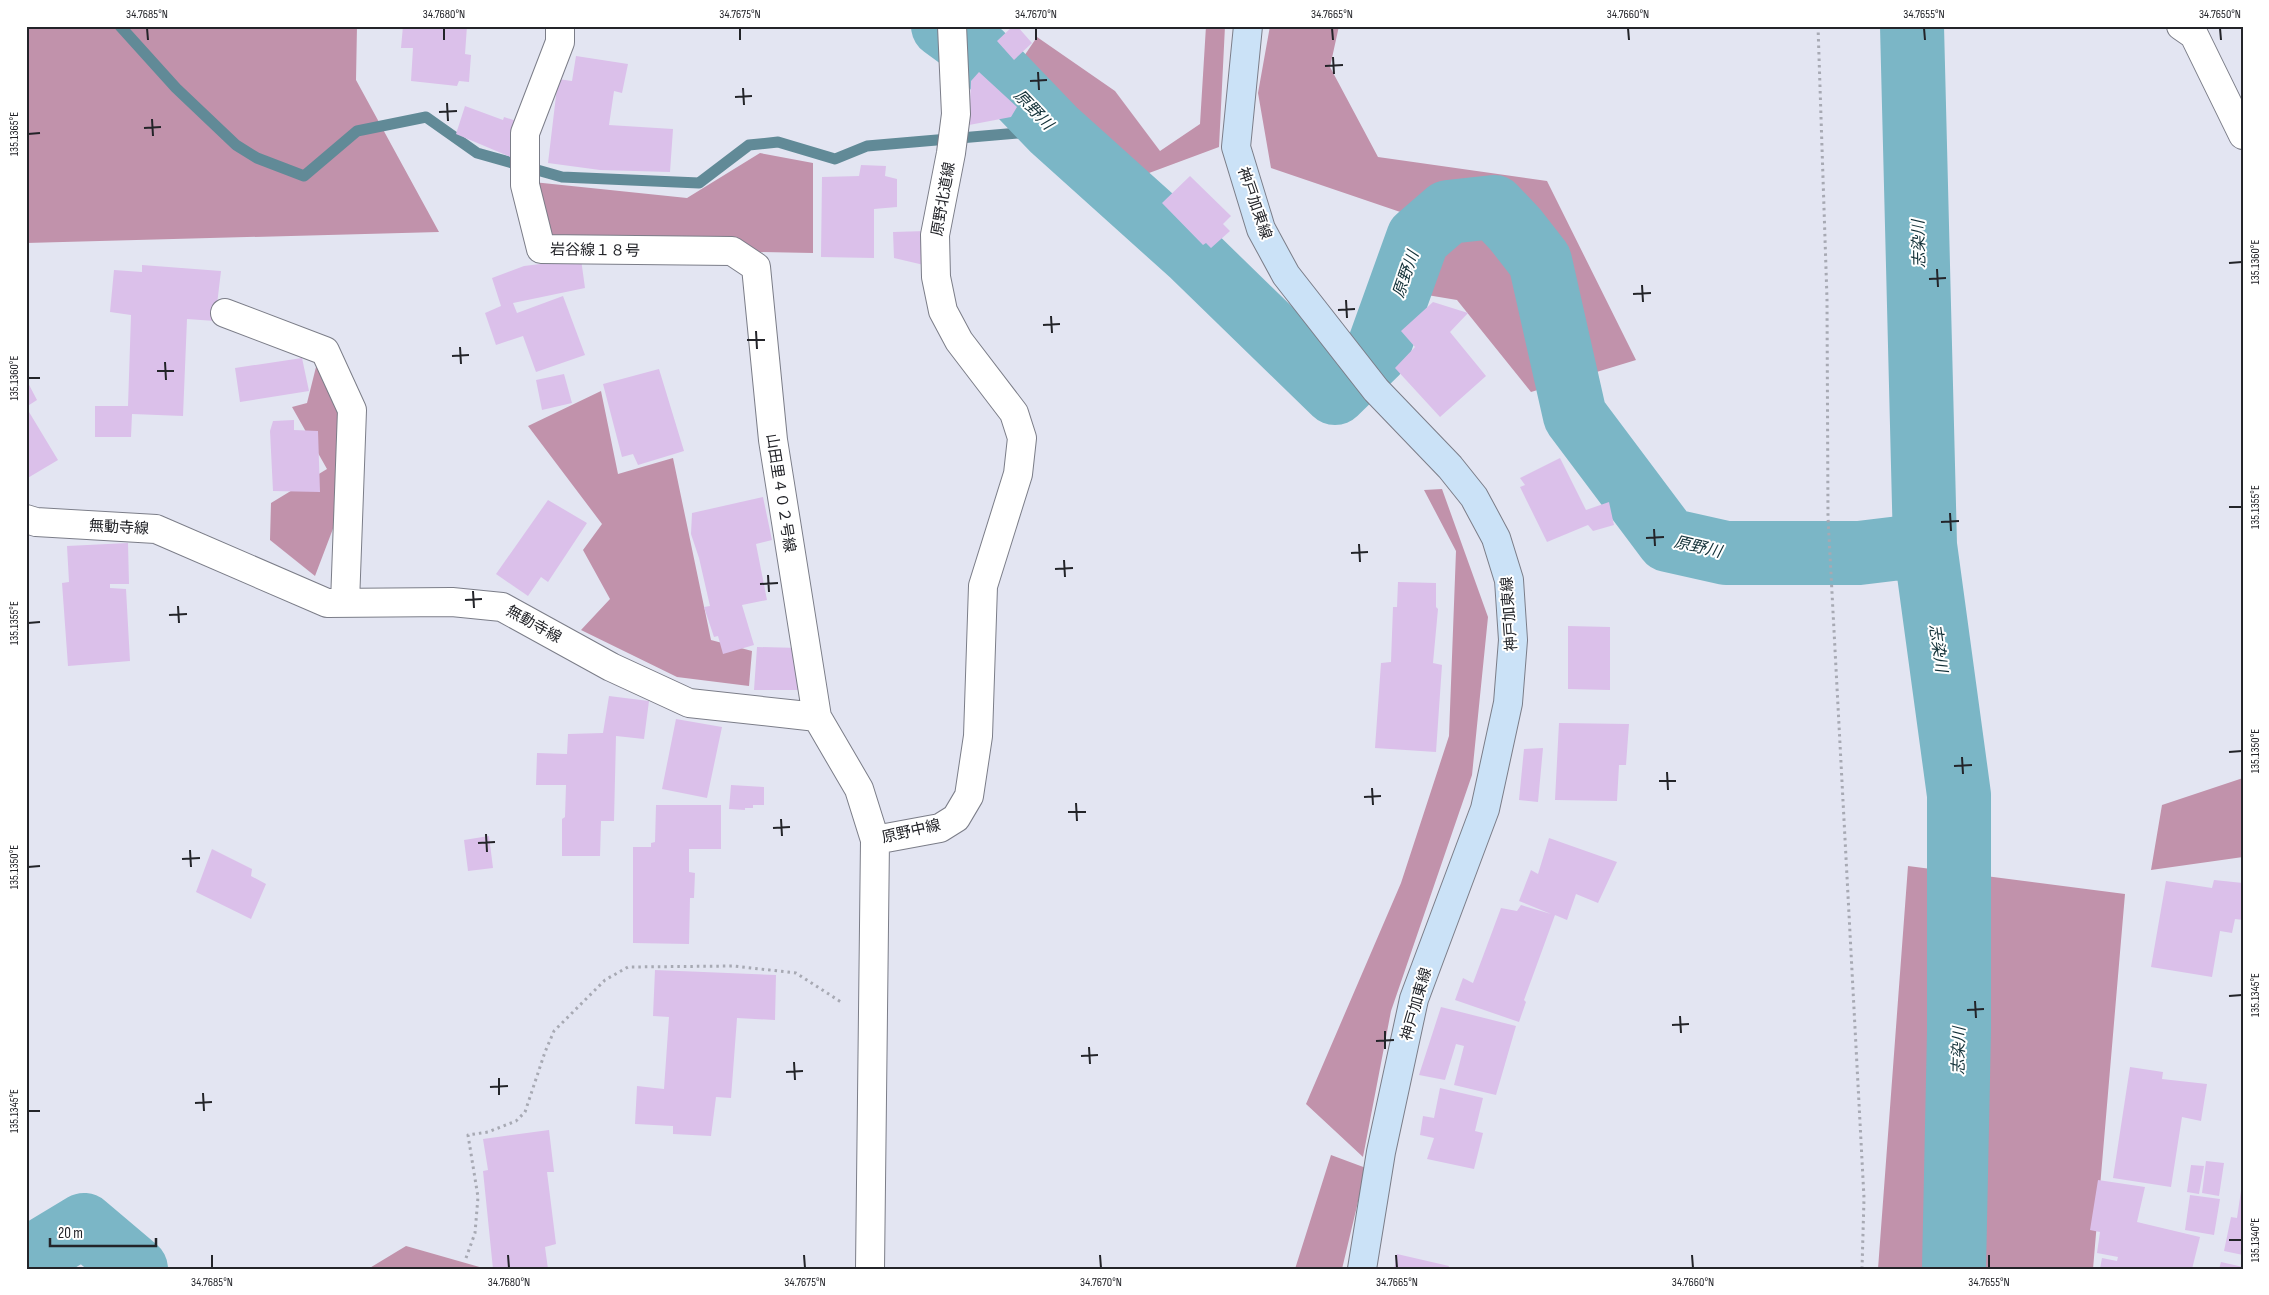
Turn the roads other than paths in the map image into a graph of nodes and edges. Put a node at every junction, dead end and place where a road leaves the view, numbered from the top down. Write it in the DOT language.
graph roads {
  1 [pos="560,26"];
  2 [pos="1248,26"];
  3 [pos="2181,26"];
  4 [pos="953,38"];
  5 [pos="2243,135"];
  6 [pos="756,267"];
  7 [pos="225,313"];
  8 [pos="1022,438"];
  9 [pos="26,519"];
  10 [pos="344,603"];
  11 [pos="817,717"];
  12 [pos="875,840"];
  13 [pos="870,1269"];
  14 [pos="1362,1269"];
  1 -- 6 [label="street, 岩谷線１８号"];
  2 -- 14 [label="street, 神戸加東線"];
  3 -- 5 [label="street"];
  4 -- 8 [label="street, 原野北道線"];
  6 -- 11 [label="street, 山田里４０２号線"];
  7 -- 10 [label="street"];
  8 -- 12 [label="street, 原野中線"];
  9 -- 10 [label="street, 無動寺線"];
  10 -- 11 [label="street, 無動寺線"];
  11 -- 12 [label="street"];
  12 -- 13 [label="street, 原野中線"];
}
